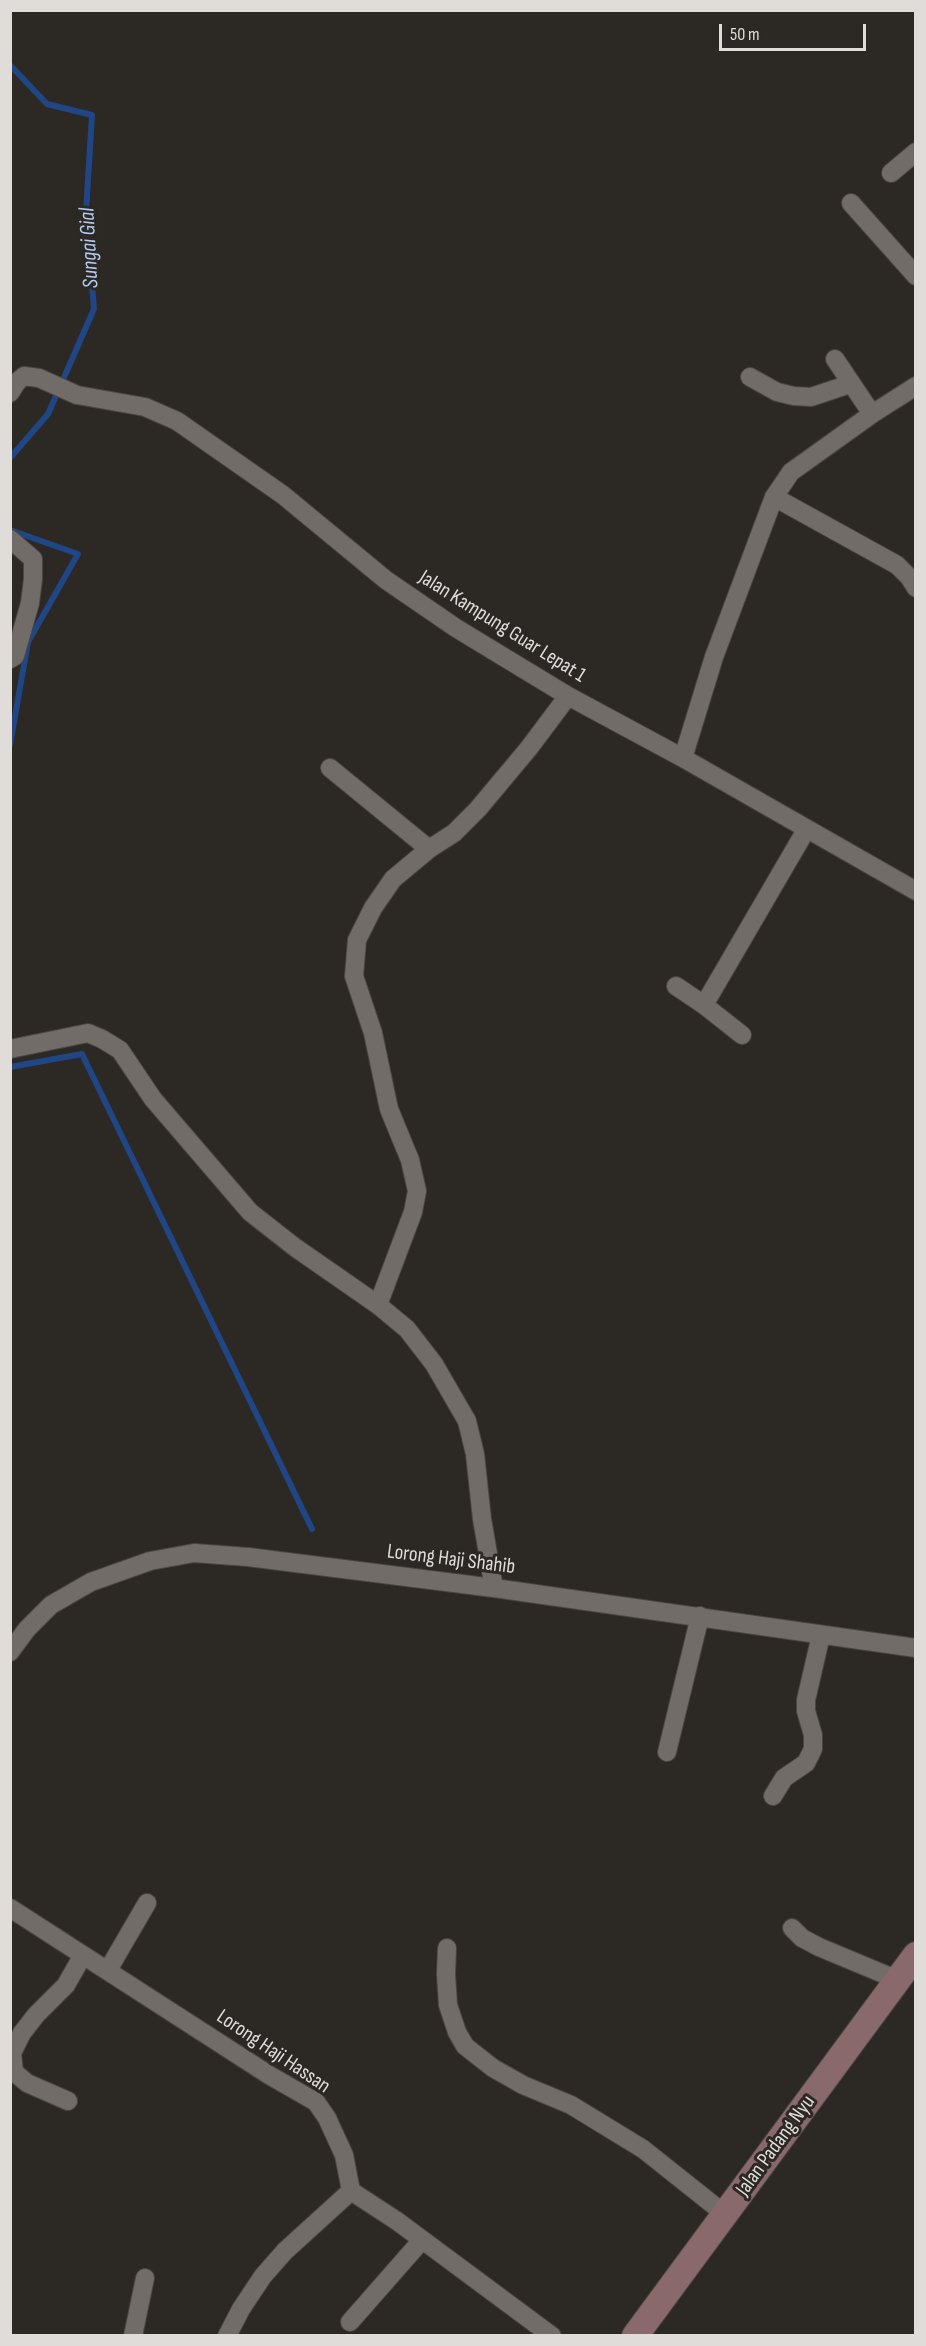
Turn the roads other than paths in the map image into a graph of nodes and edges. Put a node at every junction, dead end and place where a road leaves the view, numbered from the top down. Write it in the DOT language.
graph roads {
  1 [pos="915,152"];
  2 [pos="891,173"];
  3 [pos="851,203"];
  4 [pos="915,276"];
  5 [pos="835,359"];
  6 [pos="17,372"];
  7 [pos="750,376"];
  8 [pos="850,384"];
  9 [pos="915,386"];
  10 [pos="10,393"];
  11 [pos="872,414"];
  12 [pos="774,497"];
  13 [pos="10,539"];
  14 [pos="915,588"];
  15 [pos="10,659"];
  16 [pos="568,696"];
  17 [pos="683,758"];
  18 [pos="330,768"];
  19 [pos="807,830"];
  20 [pos="429,849"];
  21 [pos="915,891"];
  22 [pos="676,986"];
  23 [pos="704,1005"];
  24 [pos="742,1035"];
  25 [pos="10,1049"];
  26 [pos="378,1305"];
  27 [pos="494,1588"];
  28 [pos="700,1616"];
  29 [pos="821,1635"];
  30 [pos="915,1648"];
  31 [pos="10,1652"];
  32 [pos="667,1752"];
  33 [pos="774,1796"];
  34 [pos="147,1903"];
  35 [pos="10,1908"];
  36 [pos="792,1928"];
  37 [pos="447,1948"];
  38 [pos="83,1955"];
  39 [pos="915,1955"];
  40 [pos="108,1970"];
  41 [pos="898,1980"];
  42 [pos="68,2101"];
  43 [pos="351,2192"];
  44 [pos="726,2214"];
  45 [pos="422,2240"];
  46 [pos="145,2278"];
  47 [pos="350,2322"];
  48 [pos="133,2336"];
  49 [pos="227,2336"];
  50 [pos="552,2336"];
  51 [pos="635,2336"];
  1 -- 2 [label="street"];
  3 -- 4 [label="street"];
  5 -- 8 [label="street"];
  6 -- 10 [label="street"];
  6 -- 16 [label="street, Jalan Kampung Guar Lepat 1"];
  7 -- 8 [label="street"];
  8 -- 11 [label="street"];
  9 -- 11 [label="street"];
  11 -- 12 [label="street"];
  12 -- 14 [label="street"];
  12 -- 17 [label="street"];
  13 -- 15 [label="street"];
  16 -- 17 [label="street, Jalan Kampung Guar Lepat 1"];
  16 -- 20 [label="street"];
  17 -- 19 [label="street, Jalan Kampung Guar Lepat 1"];
  18 -- 20 [label="street"];
  19 -- 21 [label="street, Jalan Kampung Guar Lepat 1"];
  19 -- 23 [label="street"];
  20 -- 26 [label="street"];
  22 -- 23 [label="street"];
  23 -- 24 [label="street"];
  25 -- 26 [label="street"];
  26 -- 27 [label="street"];
  27 -- 28 [label="street, Lorong Haji Shahib"];
  27 -- 31 [label="street, Lorong Haji Shahib"];
  28 -- 29 [label="street, Lorong Haji Shahib"];
  28 -- 32 [label="street"];
  29 -- 30 [label="street, Lorong Haji Shahib"];
  29 -- 33 [label="street"];
  34 -- 40 [label="street"];
  35 -- 38 [label="street, Lorong Haji Hassan"];
  36 -- 41 [label="street"];
  37 -- 44 [label="street"];
  38 -- 40 [label="street, Lorong Haji Hassan"];
  38 -- 42 [label="street"];
  39 -- 41 [label="street, Jalan Padang Nyu"];
  40 -- 43 [label="street, Lorong Haji Hassan"];
  41 -- 44 [label="street, Jalan Padang Nyu"];
  43 -- 45 [label="street"];
  43 -- 49 [label="street"];
  44 -- 51 [label="street, Jalan Padang Nyu"];
  45 -- 47 [label="street"];
  45 -- 50 [label="street"];
  46 -- 48 [label="street"];
}
